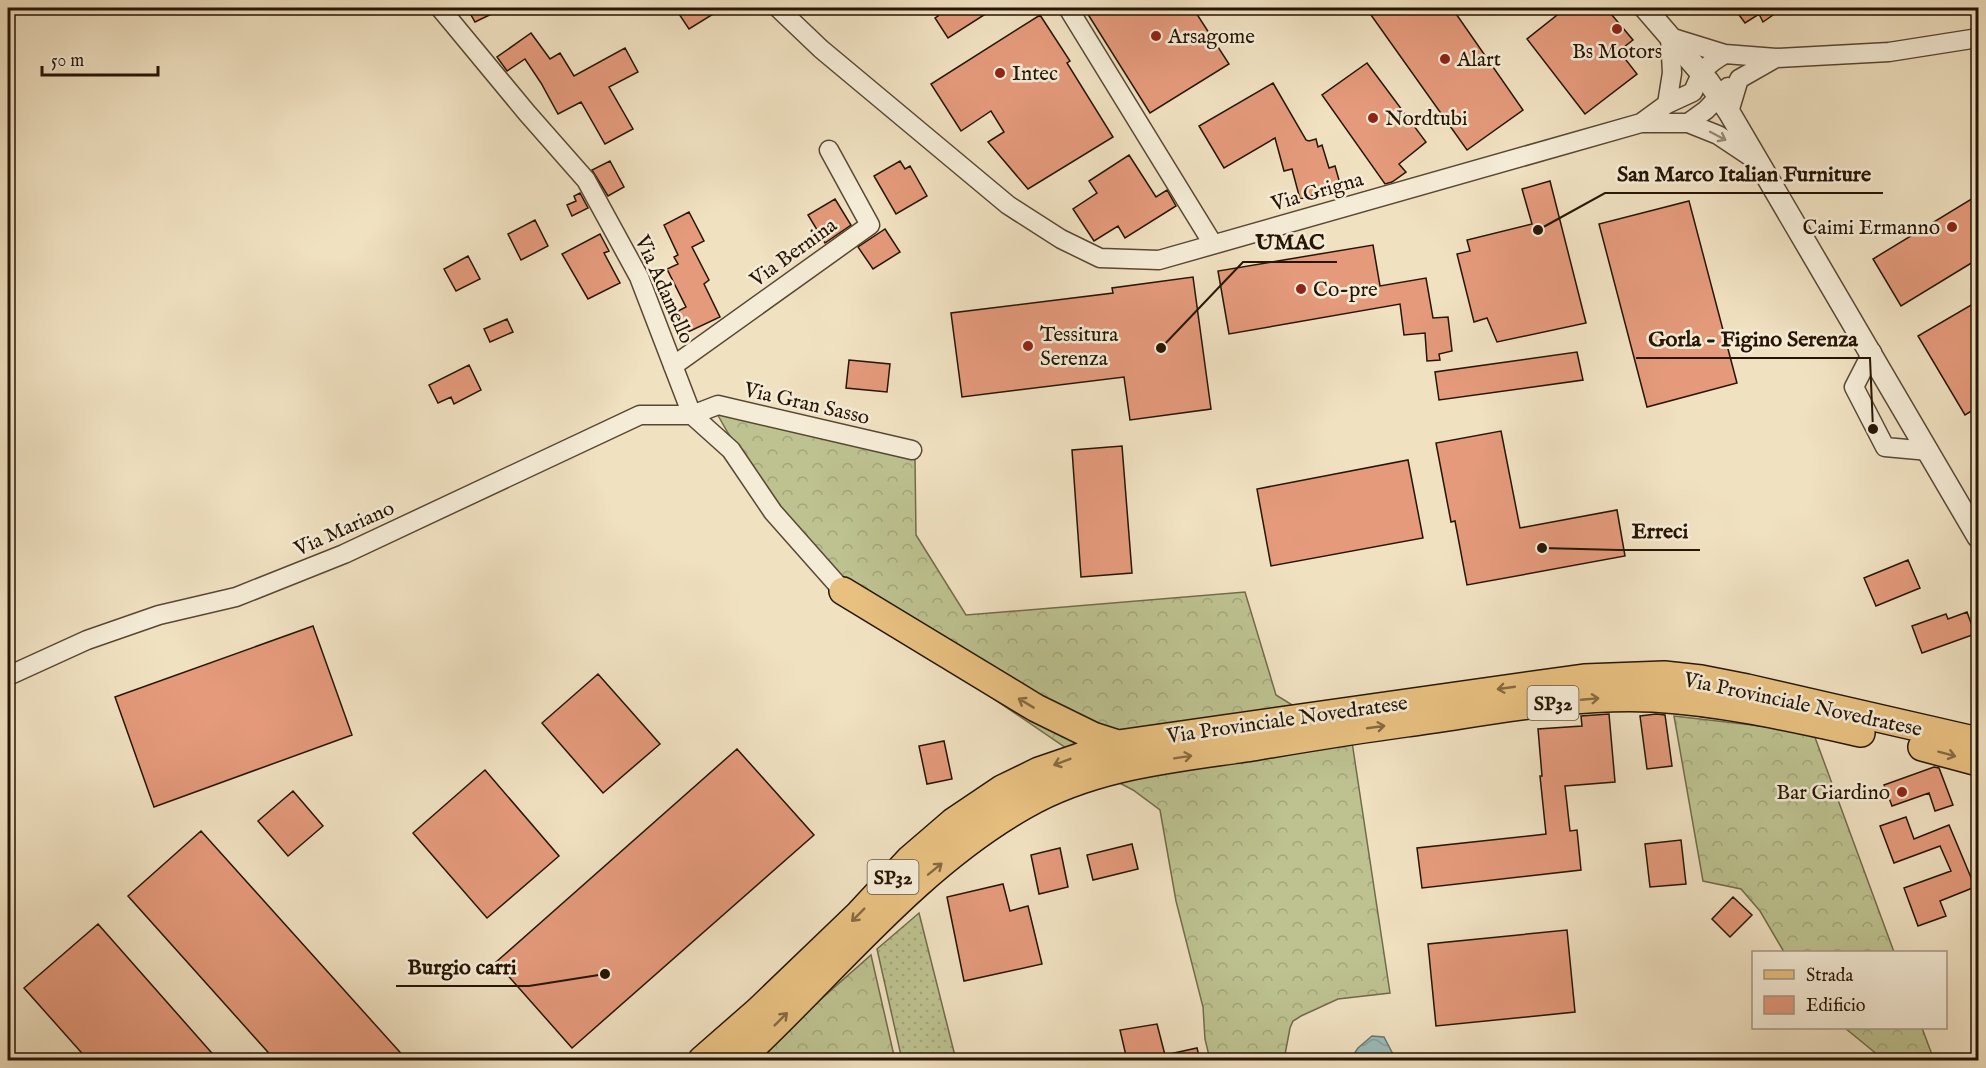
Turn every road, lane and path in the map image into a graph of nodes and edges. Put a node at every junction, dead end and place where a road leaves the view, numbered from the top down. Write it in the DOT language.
graph roads {
  1 [pos="440,8"];
  2 [pos="778,8"];
  3 [pos="1068,8"];
  4 [pos="1645,8"];
  5 [pos="1670,37"];
  6 [pos="1978,39"];
  7 [pos="1725,54"];
  8 [pos="1776,58"];
  9 [pos="1701,73"];
  10 [pos="1693,92"];
  11 [pos="1667,104"];
  12 [pos="1723,104"];
  13 [pos="1641,123"];
  14 [pos="1688,123"];
  15 [pos="829,150"];
  16 [pos="1759,162"];
  17 [pos="1213,244"];
  18 [pos="1872,352"];
  19 [pos="673,366"];
  20 [pos="692,415"];
  21 [pos="912,450"];
  22 [pos="1929,451"];
  23 [pos="1978,537"];
  24 [pos="843,591"];
  25 [pos="8,676"];
  26 [pos="1978,741"];
  27 [pos="1118,744"];
  28 [pos="1978,762"];
  29 [pos="702,1060"];
  30 [pos="739,1060"];
  1 -- 19 [label="street, Via Adamello"];
  2 -- 17 [label="street, Via Grigna"];
  3 -- 17 [label="street"];
  4 -- 5 [label="street"];
  5 -- 7 [label="street"];
  5 -- 9 [label="street"];
  5 -- 11 [label="street"];
  6 -- 8 [label="street"];
  7 -- 8 [label="street"];
  7 -- 9 [label="street"];
  8 -- 12 [label="street"];
  9 -- 10 [label="street"];
  9 -- 12 [label="street"];
  10 -- 11 [label="street"];
  10 -- 12 [label="street"];
  11 -- 13 [label="street"];
  12 -- 14 [label="street"];
  12 -- 16 [label="street"];
  13 -- 14 [label="street, Via Grigna"];
  13 -- 17 [label="street, Via Grigna"];
  14 -- 16 [label="street, Via Grigna, one-way"];
  15 -- 19 [label="street, Via Bernina"];
  16 -- 18 [label="street"];
  18 -- 22 [label="street"];
  18 -- 22 [label="street"];
  19 -- 20 [label="street, Via Adamello"];
  20 -- 21 [label="street, Via Gran Sasso"];
  20 -- 24 [label="street, Via Adamello"];
  20 -- 25 [label="street, Via Mariano"];
  22 -- 23 [label="street"];
  27 -- 24 [label="main road, one-way"];
  26 -- 27 [label="main road, Via Provinciale Novedratese / SP32, one-way"];
  27 -- 29 [label="main road, Via Provinciale Novedratese / SP32, one-way"];
  30 -- 28 [label="main road, Via Provinciale Novedratese / SP32, one-way"];
}
